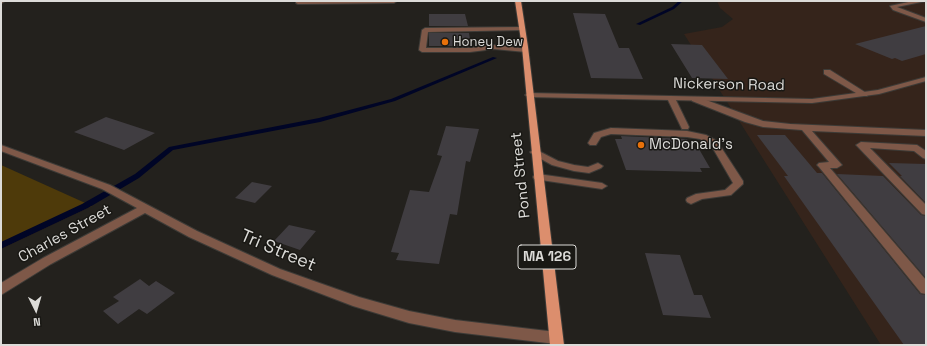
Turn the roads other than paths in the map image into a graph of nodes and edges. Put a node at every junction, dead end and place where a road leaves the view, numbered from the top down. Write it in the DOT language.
graph roads {
  1 [pos="394,1"];
  2 [pos="518,1"];
  3 [pos="922,1"];
  4 [pos="298,2"];
  5 [pos="926,20"];
  6 [pos="523,29"];
  7 [pos="526,50"];
  8 [pos="827,72"];
  9 [pos="926,79"];
  10 [pos="864,94"];
  11 [pos="529,95"];
  12 [pos="670,98"];
  13 [pos="696,99"];
  14 [pos="685,127"];
  15 [pos="804,128"];
  16 [pos="926,133"];
  17 [pos="593,143"];
  18 [pos="1,148"];
  19 [pos="535,152"];
  20 [pos="926,156"];
  21 [pos="598,166"];
  22 [pos="538,176"];
  23 [pos="602,186"];
  24 [pos="691,200"];
  25 [pos="146,208"];
  26 [pos="926,211"];
  27 [pos="926,289"];
  28 [pos="1,290"];
  29 [pos="557,341"];
  1 -- 4 [label="street"];
  2 -- 6 [label="main road, Pond Street / MA 126"];
  3 -- 5 [label="street"];
  6 -- 7 [label="main road, Pond Street / MA 126"];
  6 -- 7 [label="street"];
  7 -- 11 [label="main road, Pond Street / MA 126"];
  8 -- 10 [label="street"];
  9 -- 10 [label="street, Nickerson Road"];
  10 -- 13 [label="street, Nickerson Road"];
  11 -- 12 [label="street, Nickerson Road"];
  11 -- 19 [label="main road, Pond Street / MA 126"];
  12 -- 13 [label="street, Nickerson Road"];
  12 -- 14 [label="street"];
  13 -- 15 [label="street"];
  15 -- 16 [label="street"];
  15 -- 27 [label="street"];
  17 -- 24 [label="street"];
  18 -- 25 [label="street, Tri Street"];
  19 -- 21 [label="street"];
  19 -- 22 [label="main road, Pond Street / MA 126"];
  20 -- 26 [label="street"];
  22 -- 23 [label="street"];
  22 -- 29 [label="main road, Pond Street / MA 126"];
  25 -- 28 [label="street, Charles Street"];
  25 -- 29 [label="street, Tri Street"];
}
